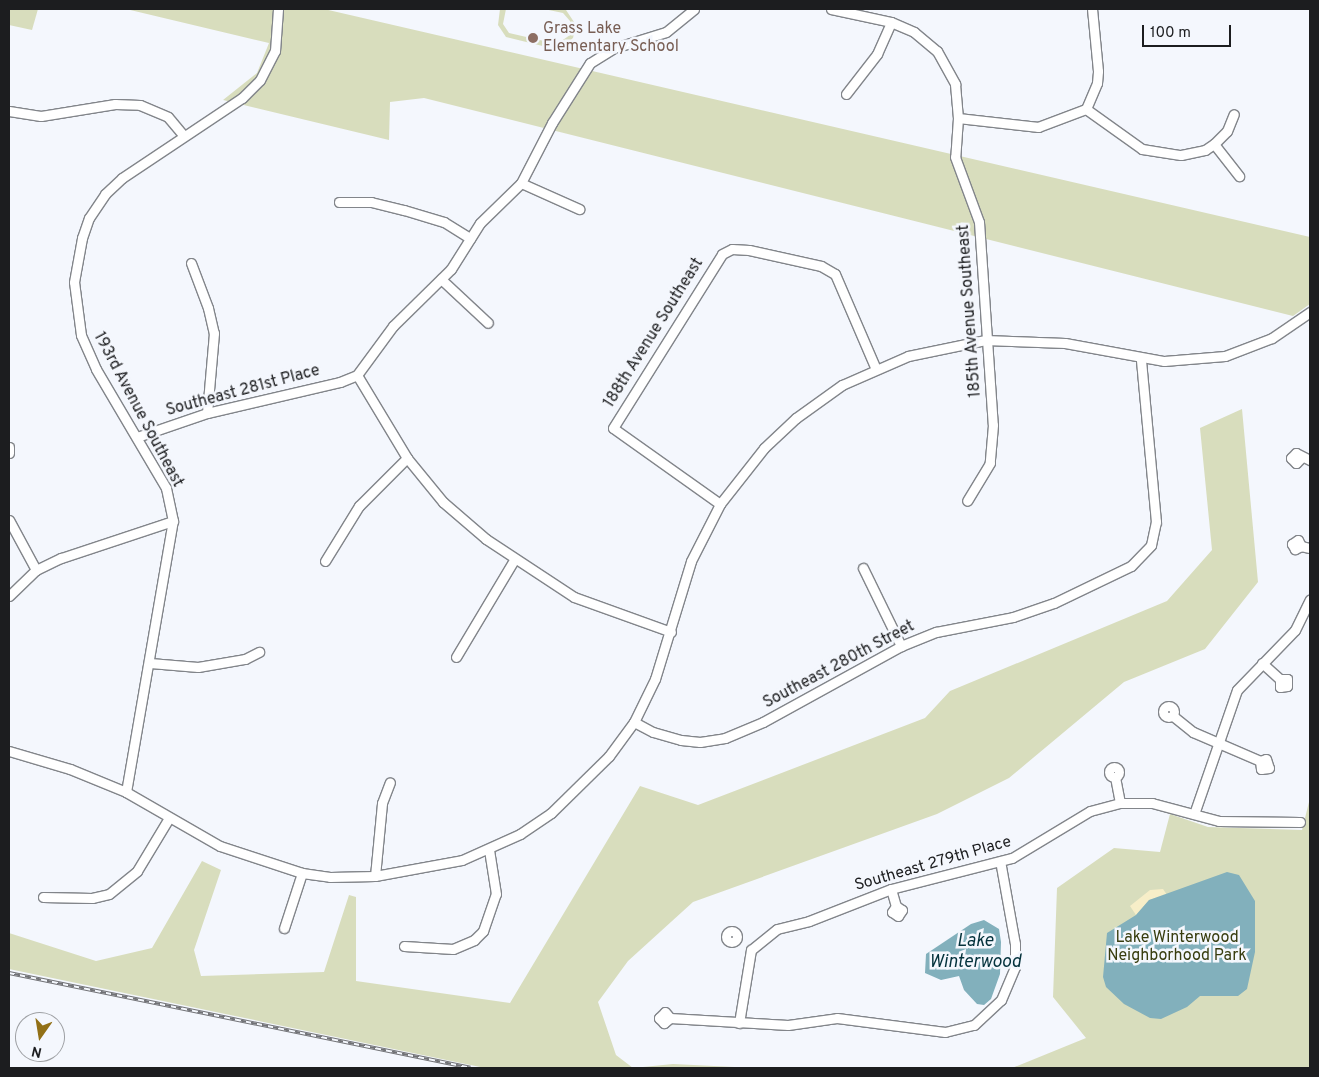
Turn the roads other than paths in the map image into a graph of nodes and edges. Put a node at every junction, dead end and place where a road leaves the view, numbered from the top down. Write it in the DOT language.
graph roads {
  1 [pos="278,9"];
  2 [pos="694,9"];
  3 [pos="831,9"];
  4 [pos="1092,9"];
  5 [pos="891,22"];
  6 [pos="846,94"];
  7 [pos="1086,109"];
  8 [pos="9,111"];
  9 [pos="1234,114"];
  10 [pos="958,118"];
  11 [pos="182,135"];
  12 [pos="1214,144"];
  13 [pos="1239,176"];
  14 [pos="521,183"];
  15 [pos="339,202"];
  16 [pos="579,209"];
  17 [pos="470,238"];
  18 [pos="191,263"];
  19 [pos="441,280"];
  20 [pos="1310,312"];
  21 [pos="488,323"];
  22 [pos="985,340"];
  23 [pos="1141,359"];
  24 [pos="876,369"];
  25 [pos="357,375"];
  26 [pos="207,413"];
  27 [pos="137,437"];
  28 [pos="9,447"];
  29 [pos="9,453"];
  30 [pos="407,458"];
  31 [pos="967,500"];
  32 [pos="720,504"];
  33 [pos="9,520"];
  34 [pos="173,521"];
  35 [pos="514,560"];
  36 [pos="325,561"];
  37 [pos="863,568"];
  38 [pos="36,570"];
  39 [pos="9,596"];
  40 [pos="1310,599"];
  41 [pos="671,632"];
  42 [pos="901,646"];
  43 [pos="259,652"];
  44 [pos="456,657"];
  45 [pos="150,663"];
  46 [pos="1262,663"];
  47 [pos="1280,680"];
  48 [pos="1172,716"];
  49 [pos="634,722"];
  50 [pos="1218,742"];
  51 [pos="9,752"];
  52 [pos="1260,761"];
  53 [pos="1115,777"];
  54 [pos="390,782"];
  55 [pos="126,792"];
  56 [pos="1120,803"];
  57 [pos="1194,814"];
  58 [pos="169,818"];
  59 [pos="1300,822"];
  60 [pos="489,850"];
  61 [pos="1000,861"];
  62 [pos="302,873"];
  63 [pos="375,876"];
  64 [pos="891,889"];
  65 [pos="43,897"];
  66 [pos="896,906"];
  67 [pos="284,928"];
  68 [pos="737,940"];
  69 [pos="404,946"];
  70 [pos="751,950"];
  71 [pos="670,1018"];
  72 [pos="739,1023"];
  1 -- 11 [label="street, 193rd Avenue Southeast"];
  2 -- 14 [label="street"];
  3 -- 5 [label="street, 185th Avenue Southeast"];
  4 -- 7 [label="street"];
  5 -- 6 [label="street"];
  5 -- 10 [label="street, 185th Avenue Southeast"];
  7 -- 10 [label="street"];
  7 -- 12 [label="street"];
  8 -- 11 [label="street"];
  9 -- 12 [label="street"];
  10 -- 22 [label="street, 185th Avenue Southeast"];
  11 -- 27 [label="street, 193rd Avenue Southeast"];
  12 -- 13 [label="street"];
  14 -- 16 [label="street"];
  14 -- 17 [label="street"];
  15 -- 17 [label="street"];
  17 -- 19 [label="street"];
  18 -- 26 [label="street"];
  19 -- 21 [label="street"];
  19 -- 25 [label="street"];
  20 -- 23 [label="street"];
  22 -- 23 [label="street"];
  22 -- 24 [label="street"];
  22 -- 31 [label="street, 185th Avenue Southeast"];
  23 -- 42 [label="street, Southeast 280th Street"];
  24 -- 32 [label="street"];
  24 -- 32 [label="street, 188th Avenue Southeast"];
  25 -- 26 [label="street, Southeast 281st Place"];
  25 -- 30 [label="street"];
  26 -- 27 [label="street, Southeast 281st Place"];
  27 -- 34 [label="street, 193rd Avenue Southeast"];
  28 -- 29 [label="street"];
  30 -- 35 [label="street"];
  30 -- 36 [label="street"];
  32 -- 41 [label="street"];
  33 -- 38 [label="street"];
  34 -- 38 [label="street"];
  34 -- 45 [label="street, 193rd Avenue Southeast"];
  35 -- 41 [label="street"];
  35 -- 44 [label="street"];
  37 -- 42 [label="street"];
  38 -- 39 [label="street"];
  40 -- 46 [label="street"];
  41 -- 49 [label="street"];
  42 -- 49 [label="street, Southeast 280th Street"];
  43 -- 45 [label="street"];
  45 -- 55 [label="street, 193rd Avenue Southeast"];
  46 -- 47 [label="street"];
  46 -- 50 [label="street"];
  48 -- 50 [label="street"];
  49 -- 60 [label="street"];
  50 -- 52 [label="street"];
  50 -- 57 [label="street"];
  51 -- 55 [label="street"];
  53 -- 56 [label="street"];
  54 -- 63 [label="street"];
  55 -- 58 [label="street"];
  56 -- 57 [label="street, Southeast 279th Place"];
  56 -- 61 [label="street, Southeast 279th Place"];
  57 -- 59 [label="street, Southeast 279th Place"];
  58 -- 62 [label="street"];
  58 -- 65 [label="street"];
  60 -- 63 [label="street"];
  60 -- 69 [label="street"];
  61 -- 64 [label="street, Southeast 279th Place"];
  61 -- 72 [label="street"];
  62 -- 63 [label="street"];
  62 -- 67 [label="street"];
  64 -- 66 [label="street"];
  64 -- 70 [label="street, Southeast 279th Place"];
  68 -- 70 [label="street"];
  70 -- 72 [label="street"];
  71 -- 72 [label="street"];
}
